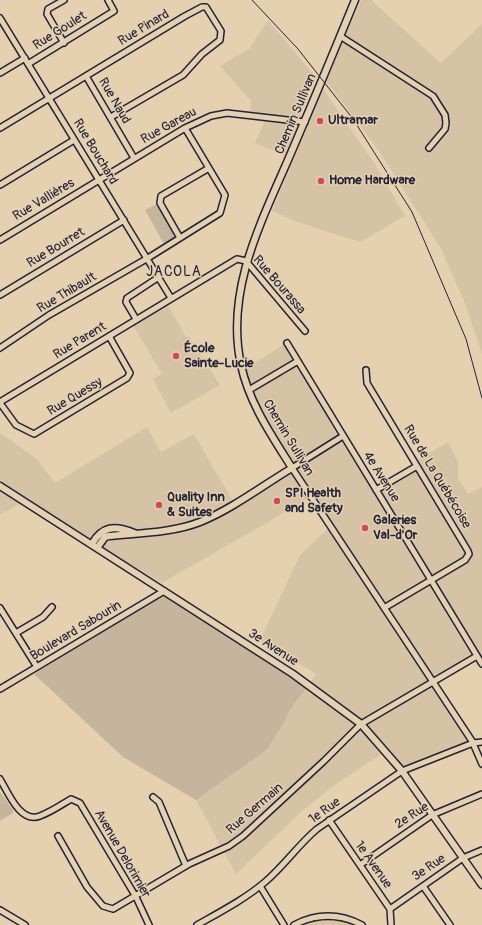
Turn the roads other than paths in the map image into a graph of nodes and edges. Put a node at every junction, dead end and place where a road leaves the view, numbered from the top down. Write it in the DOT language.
graph roads {
  1 [pos="64,0"];
  2 [pos="108,0"];
  3 [pos="355,0"];
  4 [pos="0,19"];
  5 [pos="340,36"];
  6 [pos="64,42"];
  7 [pos="25,58"];
  8 [pos="28,64"];
  9 [pos="0,73"];
  10 [pos="86,76"];
  11 [pos="49,98"];
  12 [pos="111,118"];
  13 [pos="305,122"];
  14 [pos="0,128"];
  15 [pos="185,128"];
  16 [pos="74,140"];
  17 [pos="429,148"];
  18 [pos="134,158"];
  19 [pos="208,168"];
  20 [pos="99,180"];
  21 [pos="0,185"];
  22 [pos="124,220"];
  23 [pos="180,238"];
  24 [pos="0,240"];
  25 [pos="148,258"];
  26 [pos="246,261"];
  27 [pos="159,277"];
  28 [pos="0,295"];
  29 [pos="171,298"];
  30 [pos="136,319"];
  31 [pos="305,332"];
  32 [pos="109,336"];
  33 [pos="287,342"];
  34 [pos="0,348"];
  35 [pos="298,361"];
  36 [pos="366,370"];
  37 [pos="249,390"];
  38 [pos="0,402"];
  39 [pos="343,436"];
  40 [pos="417,466"];
  41 [pos="292,468"];
  42 [pos="0,486"];
  43 [pos="376,490"];
  44 [pos="134,533"];
  45 [pos="92,544"];
  46 [pos="97,548"];
  47 [pos="430,580"];
  48 [pos="164,591"];
  49 [pos="52,607"];
  50 [pos="0,608"];
  51 [pos="384,608"];
  52 [pos="16,633"];
  53 [pos="477,656"];
  54 [pos="482,664"];
  55 [pos="37,667"];
  56 [pos="433,683"];
  57 [pos="0,689"];
  58 [pos="360,724"];
  59 [pos="482,742"];
  60 [pos="472,743"];
  61 [pos="482,764"];
  62 [pos="402,771"];
  63 [pos="0,779"];
  64 [pos="482,794"];
  65 [pos="153,797"];
  66 [pos="432,815"];
  67 [pos="329,820"];
  68 [pos="58,836"];
  69 [pos="482,850"];
  70 [pos="463,858"];
  71 [pos="360,865"];
  72 [pos="186,866"];
  73 [pos="482,885"];
  74 [pos="260,886"];
  75 [pos="423,886"];
  76 [pos="136,897"];
  77 [pos="390,909"];
  78 [pos="0,910"];
  79 [pos="25,925"];
  80 [pos="149,925"];
  81 [pos="197,925"];
  82 [pos="284,925"];
  83 [pos="294,925"];
  84 [pos="362,925"];
  85 [pos="391,925"];
  86 [pos="450,925"];
  1 -- 6 [label="street"];
  2 -- 6 [label="street, Rue Goulet"];
  3 -- 5 [label="main road, Chemin Sullivan"];
  4 -- 7 [label="street, Rue Bouchard"];
  5 -- 13 [label="main road, Chemin Sullivan"];
  5 -- 17 [label="street"];
  6 -- 8 [label="street, Rue Goulet"];
  7 -- 8 [label="street, Rue Bouchard"];
  7 -- 9 [label="street"];
  8 -- 11 [label="street, Rue Bouchard"];
  10 -- 11 [label="street, Rue Pinard"];
  10 -- 12 [label="street, Rue Naud"];
  10 -- 12 [label="street, Rue Pinard"];
  11 -- 14 [label="street, Rue Pinard"];
  11 -- 16 [label="street, Rue Bouchard"];
  12 -- 18 [label="street, Rue Naud"];
  13 -- 15 [label="street, Rue Gareau"];
  13 -- 26 [label="main road, Chemin Sullivan"];
  15 -- 18 [label="street, Rue Gareau"];
  15 -- 19 [label="street"];
  16 -- 20 [label="street, Rue Bouchard"];
  16 -- 21 [label="street"];
  18 -- 20 [label="street, Rue Gareau"];
  19 -- 23 [label="street, Rue Thibault"];
  19 -- 23 [label="street"];
  20 -- 22 [label="street, Rue Bouchard"];
  20 -- 24 [label="street, Rue Vallières"];
  22 -- 25 [label="street, Rue Bouchard"];
  22 -- 28 [label="street, Rue Bourret"];
  23 -- 25 [label="street, Rue Thibault"];
  25 -- 27 [label="street, Rue Bouchard"];
  25 -- 34 [label="street, Rue Thibault"];
  26 -- 29 [label="street, Rue Bourassa"];
  26 -- 31 [label="street, Rue Bourassa"];
  26 -- 37 [label="main road, Chemin Sullivan"];
  27 -- 29 [label="street, Rue Bouchard"];
  27 -- 30 [label="street"];
  29 -- 30 [label="street, Rue Parent"];
  30 -- 32 [label="street, Rue Parent"];
  32 -- 38 [label="street, Rue Parent"];
  32 -- 38 [label="street, Rue Quessy"];
  33 -- 35 [label="street, 4e Avenue"];
  35 -- 37 [label="street"];
  35 -- 39 [label="street, 4e Avenue"];
  36 -- 40 [label="street, Rue de La Québécoise"];
  37 -- 41 [label="main road, Chemin Sullivan"];
  39 -- 41 [label="street"];
  39 -- 43 [label="street, 4e Avenue"];
  40 -- 43 [label="street"];
  40 -- 47 [label="street, Rue de La Québécoise"];
  41 -- 44 [label="main road"];
  41 -- 51 [label="street, Chemin Sullivan"];
  42 -- 45 [label="main road, 3e Avenue"];
  43 -- 47 [label="street, 4e Avenue"];
  44 -- 45 [label="main road"];
  44 -- 46 [label="main road"];
  45 -- 46 [label="main road, 3e Avenue"];
  46 -- 48 [label="main road, 3e Avenue"];
  47 -- 51 [label="street, Rue de La Québécoise"];
  47 -- 53 [label="street, 4e Avenue"];
  48 -- 55 [label="street, Boulevard Sabourin"];
  48 -- 58 [label="main road, 3e Avenue"];
  49 -- 52 [label="street"];
  50 -- 52 [label="street"];
  51 -- 56 [label="street, Chemin Sullivan"];
  52 -- 55 [label="street"];
  53 -- 54 [label="street, 4e Avenue"];
  53 -- 56 [label="street, Rue Germain"];
  55 -- 57 [label="street, Boulevard Sabourin"];
  56 -- 58 [label="street, Rue Germain"];
  56 -- 60 [label="street, Chemin Sullivan"];
  58 -- 62 [label="main road, 3e Avenue"];
  58 -- 72 [label="street, Rue Germain"];
  59 -- 60 [label="street, 1e Rue"];
  60 -- 61 [label="street, Chemin Sullivan"];
  60 -- 62 [label="street, 1e Rue"];
  62 -- 66 [label="main road, 3e Avenue"];
  62 -- 67 [label="street, 1e Rue"];
  63 -- 76 [label="street, Avenue Delorimier"];
  64 -- 66 [label="street, 2e Rue"];
  65 -- 72 [label="street"];
  66 -- 70 [label="main road, 3e Avenue"];
  66 -- 71 [label="street, 2e Rue"];
  67 -- 71 [label="street, 1e Avenue"];
  67 -- 74 [label="street, 1e Rue"];
  68 -- 76 [label="street, Rue Germain"];
  69 -- 70 [label="street, 3e Rue"];
  70 -- 73 [label="main road, 3e Avenue"];
  70 -- 75 [label="street, 3e Rue"];
  71 -- 77 [label="street, 1e Avenue"];
  72 -- 76 [label="street, Rue Germain"];
  74 -- 81 [label="street, 1e Rue"];
  74 -- 82 [label="street"];
  75 -- 77 [label="street, 3e Rue"];
  75 -- 86 [label="street"];
  76 -- 80 [label="street, Avenue Delorimier"];
  77 -- 85 [label="street, 1e Avenue"];
  78 -- 79 [label="street"];
  83 -- 84 [label="street"];
}
